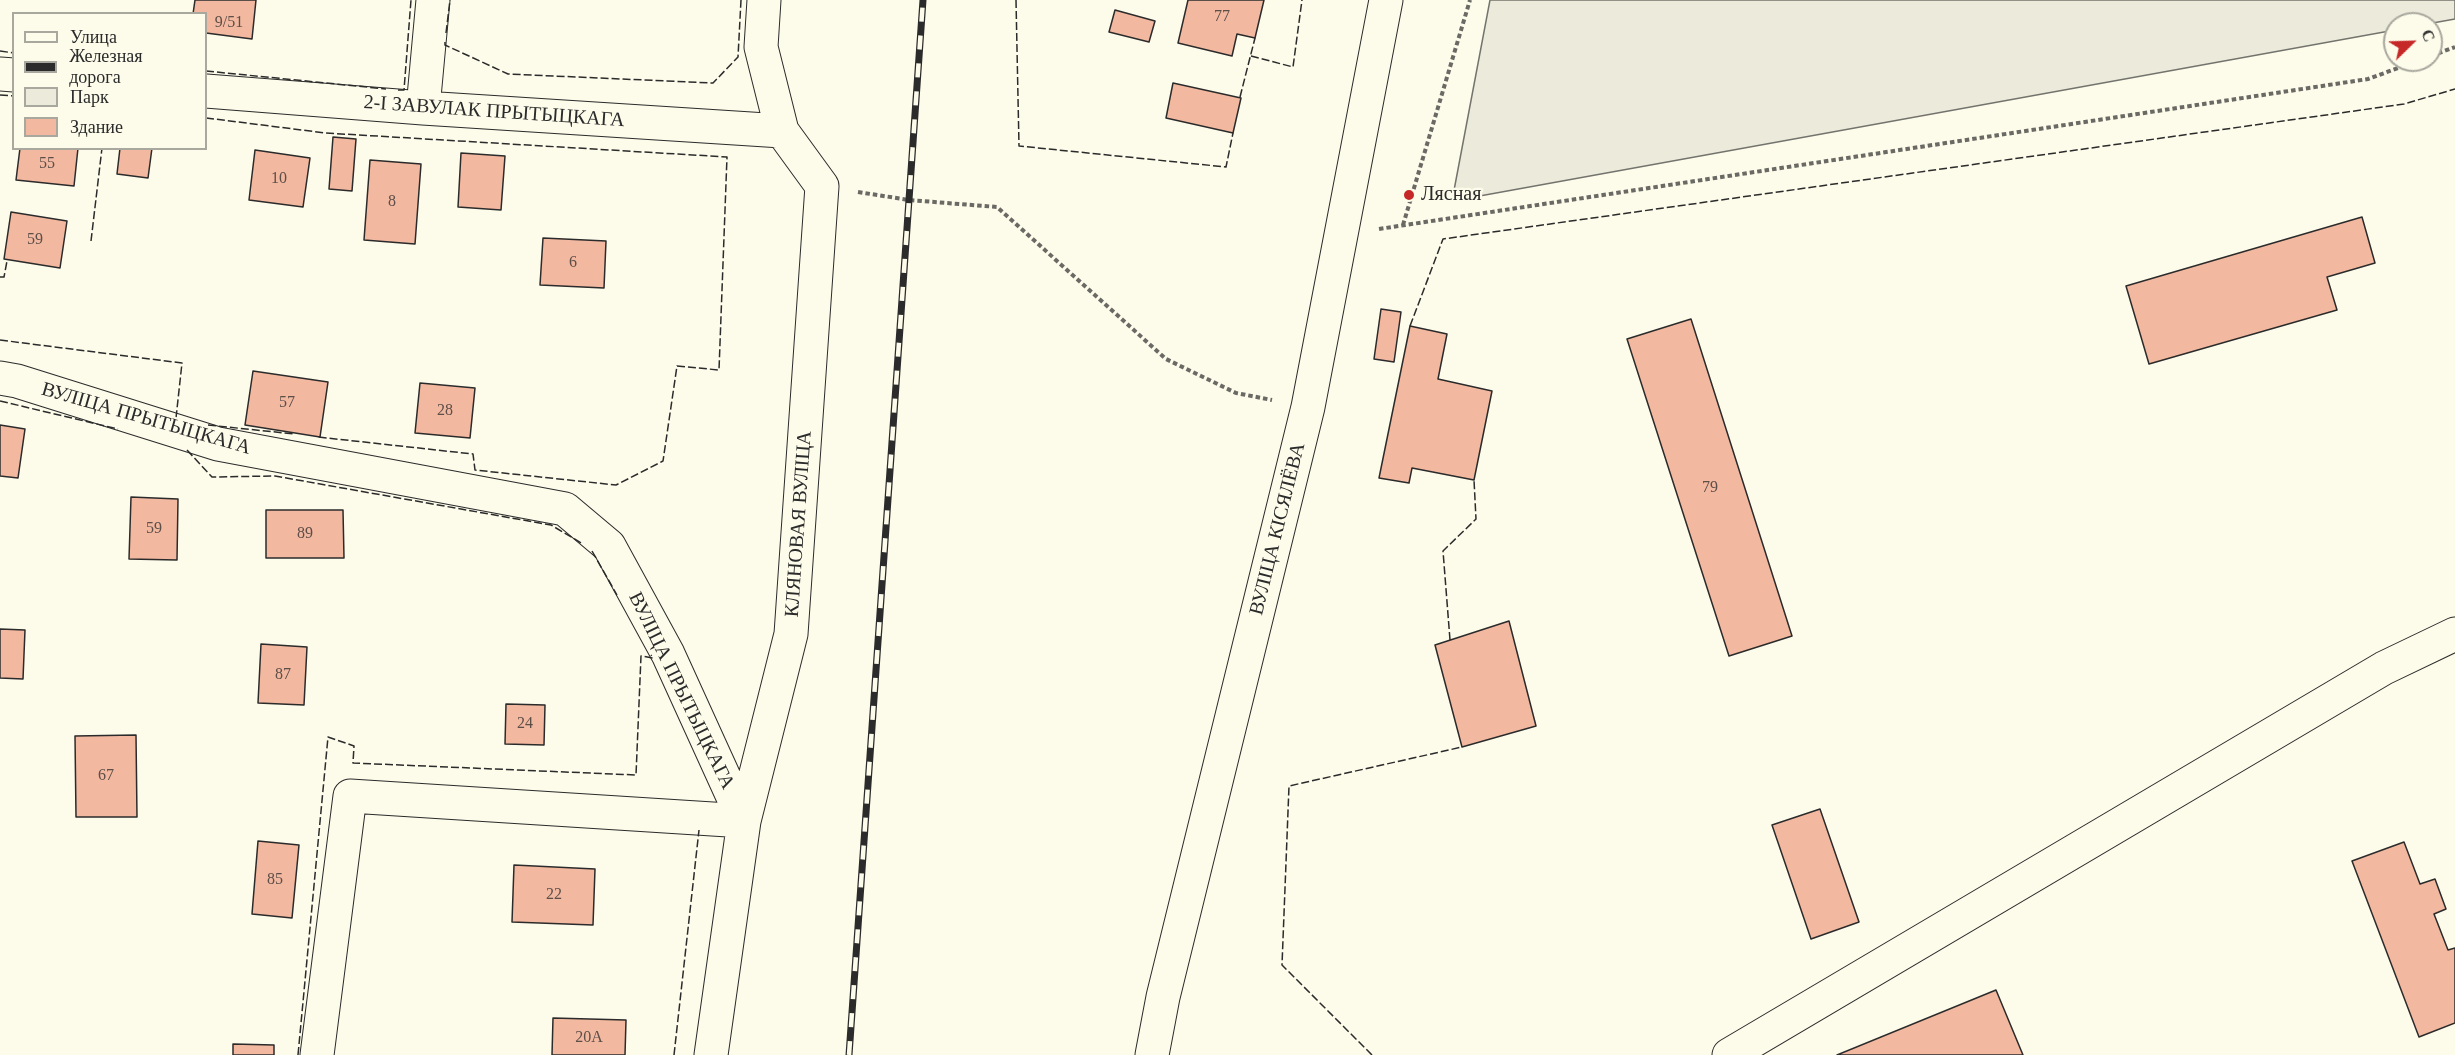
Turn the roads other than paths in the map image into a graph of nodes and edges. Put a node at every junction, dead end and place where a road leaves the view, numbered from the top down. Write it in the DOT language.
graph roads {
  1 [pos="433,0"];
  2 [pos="764,0"];
  3 [pos="1386,0"];
  4 [pos="207,91"];
  5 [pos="423,108"];
  6 [pos="782,130"];
  7 [pos="0,378"];
  8 [pos="2455,634"];
  9 [pos="744,821"];
  10 [pos="318,1055"];
  11 [pos="711,1055"];
  12 [pos="1152,1055"];
  13 [pos="1729,1055"];
  1 -- 5 [label="street"];
  2 -- 6 [label="street"];
  3 -- 12 [label="street, ВУЛІЦА КІСЯЛЁВА"];
  4 -- 5 [label="street, 2-І ЗАВУЛАК ПРЫТЫЦКАГА"];
  5 -- 6 [label="street, 2-І ЗАВУЛАК ПРЫТЫЦКАГА"];
  6 -- 9 [label="street, КЛЯНОВАЯ ВУЛІЦА"];
  7 -- 9 [label="street, ВУЛІЦА ПРЫТЫЦКАГА"];
  8 -- 13 [label="street"];
  9 -- 10 [label="street, ВУЛІЦА ПРЫТЫЦКАГА"];
  9 -- 11 [label="street, КЛЯНОВАЯ ВУЛІЦА"];
}
